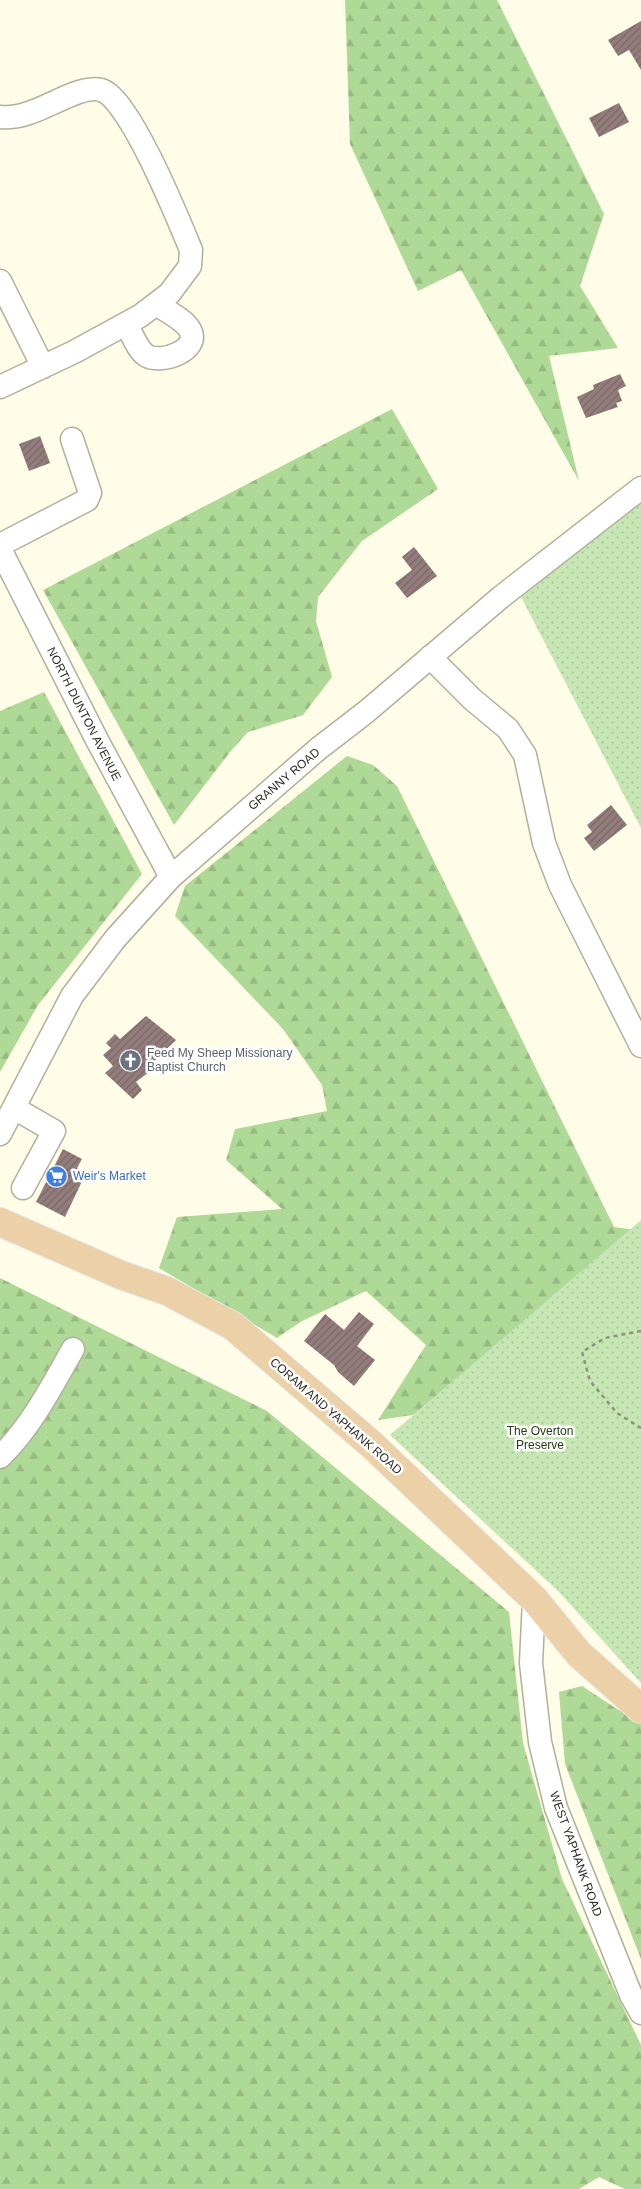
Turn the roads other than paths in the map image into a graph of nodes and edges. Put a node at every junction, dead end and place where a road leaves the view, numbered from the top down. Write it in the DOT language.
graph roads {
  1 [pos="0,117"];
  2 [pos="0,281"];
  3 [pos="156,304"];
  4 [pos="126,324"];
  5 [pos="42,367"];
  6 [pos="0,387"];
  7 [pos="72,439"];
  8 [pos="641,488"];
  9 [pos="0,547"];
  10 [pos="430,657"];
  11 [pos="171,877"];
  12 [pos="641,1046"];
  13 [pos="14,1108"];
  14 [pos="0,1134"];
  15 [pos="22,1188"];
  16 [pos="0,1222"];
  17 [pos="73,1349"];
  18 [pos="0,1457"];
  19 [pos="534,1599"];
  20 [pos="641,1708"];
  21 [pos="641,2013"];
  1 -- 3 [label="street"];
  2 -- 5 [label="street"];
  3 -- 4 [label="street"];
  3 -- 4 [label="street"];
  4 -- 5 [label="street"];
  5 -- 6 [label="street"];
  7 -- 9 [label="street"];
  8 -- 10 [label="street, GRANNY ROAD"];
  9 -- 11 [label="street, NORTH DUNTON AVENUE"];
  10 -- 11 [label="street, GRANNY ROAD"];
  10 -- 12 [label="street"];
  11 -- 13 [label="street, GRANNY ROAD"];
  13 -- 14 [label="street, GRANNY ROAD"];
  13 -- 15 [label="street"];
  16 -- 19 [label="main road, CORAM AND YAPHANK ROAD"];
  17 -- 18 [label="street"];
  19 -- 20 [label="main road, CORAM AND YAPHANK ROAD"];
  19 -- 21 [label="street, WEST YAPHANK ROAD"];
}
